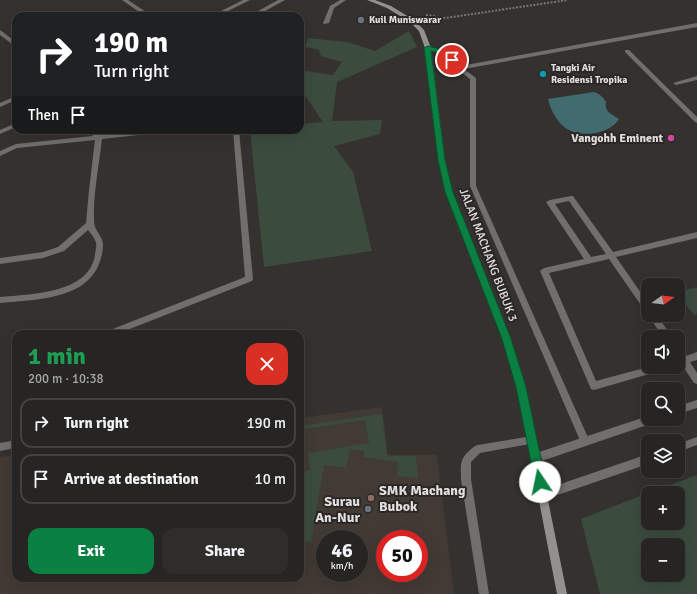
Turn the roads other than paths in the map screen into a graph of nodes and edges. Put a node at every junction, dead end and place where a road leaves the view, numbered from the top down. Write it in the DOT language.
graph roads {
  1 [pos="125,0"];
  2 [pos="247,0"];
  3 [pos="282,0"];
  4 [pos="343,0"];
  5 [pos="370,0"];
  6 [pos="143,12"];
  7 [pos="222,12"];
  8 [pos="260,12"];
  9 [pos="326,23"];
  10 [pos="697,25"];
  11 [pos="0,32"];
  12 [pos="12,42"];
  13 [pos="428,48"];
  14 [pos="627,51"];
  15 [pos="459,68"];
  16 [pos="697,78"];
  17 [pos="676,83"];
  18 [pos="12,100"];
  19 [pos="0,105"];
  20 [pos="697,121"];
  21 [pos="12,127"];
  22 [pos="0,132"];
  23 [pos="95,134"];
  24 [pos="101,134"];
  25 [pos="127,134"];
  26 [pos="236,134"];
  27 [pos="98,137"];
  28 [pos="0,154"];
  29 [pos="90,225"];
  30 [pos="697,235"];
  31 [pos="611,255"];
  32 [pos="589,260"];
  33 [pos="0,261"];
  34 [pos="641,299"];
  35 [pos="0,300"];
  36 [pos="118,330"];
  37 [pos="697,356"];
  38 [pos="685,360"];
  39 [pos="685,366"];
  40 [pos="641,372"];
  41 [pos="697,380"];
  42 [pos="697,404"];
  43 [pos="685,408"];
  44 [pos="641,423"];
  45 [pos="532,440"];
  46 [pos="697,441"];
  47 [pos="585,442"];
  48 [pos="12,445"];
  49 [pos="685,445"];
  50 [pos="0,447"];
  51 [pos="536,458"];
  52 [pos="641,460"];
  53 [pos="543,494"];
  54 [pos="484,594"];
  55 [pos="562,594"];
  1 -- 6 [label="street"];
  2 -- 7 [label="street"];
  3 -- 8 [label="street"];
  4 -- 9 [label="street"];
  5 -- 13 [label="main road, JALAN MACHANG BUBUK 3"];
  10 -- 15 [label="street"];
  11 -- 12 [label="street"];
  13 -- 15 [label="street"];
  13 -- 45 [label="main road, JALAN MACHANG BUBUK 3"];
  14 -- 20 [label="street"];
  15 -- 47 [label="street"];
  16 -- 17 [label="street"];
  18 -- 19 [label="street"];
  21 -- 22 [label="street"];
  23 -- 27 [label="street"];
  24 -- 27 [label="street"];
  25 -- 27 [label="street"];
  26 -- 36 [label="street"];
  27 -- 28 [label="street"];
  27 -- 29 [label="street"];
  29 -- 33 [label="street"];
  29 -- 35 [label="street"];
  30 -- 31 [label="street"];
  31 -- 32 [label="street"];
  31 -- 32 [label="street"];
  31 -- 34 [label="street"];
  32 -- 40 [label="street"];
  37 -- 38 [label="street"];
  39 -- 41 [label="street"];
  42 -- 43 [label="street"];
  44 -- 47 [label="street"];
  45 -- 51 [label="main road, JALAN MACHANG BUBUK 3"];
  45 -- 54 [label="street"];
  46 -- 49 [label="street"];
  47 -- 51 [label="street"];
  48 -- 50 [label="street"];
  51 -- 53 [label="main road, JALAN MACHANG BUBUK 3"];
  52 -- 53 [label="street"];
  53 -- 55 [label="main road, JALAN MACHANG BUBUK 3"];
}
